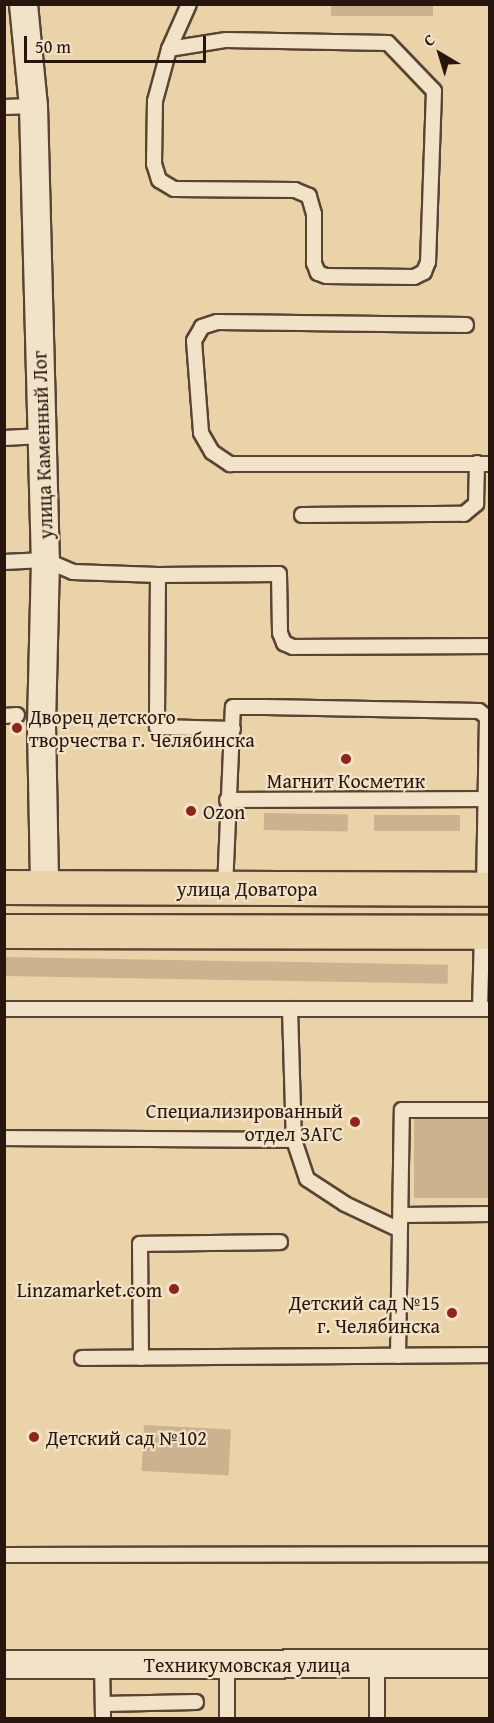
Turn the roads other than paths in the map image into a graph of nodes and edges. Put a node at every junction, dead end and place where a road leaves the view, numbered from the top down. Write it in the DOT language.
graph roads {
  1 [pos="23,4"];
  2 [pos="189,4"];
  3 [pos="169,49"];
  4 [pos="33,106"];
  5 [pos="4,107"];
  6 [pos="466,325"];
  7 [pos="42,436"];
  8 [pos="4,438"];
  9 [pos="483,464"];
  10 [pos="302,515"];
  11 [pos="45,560"];
  12 [pos="4,562"];
  13 [pos="158,575"];
  14 [pos="489,646"];
  15 [pos="233,729"];
  16 [pos="489,768"];
  17 [pos="488,799"];
  18 [pos="227,800"];
  19 [pos="4,887"];
  20 [pos="44,887"];
  21 [pos="225,888"];
  22 [pos="487,889"];
  23 [pos="4,931"];
  24 [pos="485,932"];
  25 [pos="4,1009"];
  26 [pos="290,1009"];
  27 [pos="485,1009"];
  28 [pos="489,1110"];
  29 [pos="4,1138"];
  30 [pos="294,1140"];
  31 [pos="489,1214"];
  32 [pos="402,1215"];
  33 [pos="398,1229"];
  34 [pos="280,1242"];
  35 [pos="489,1355"];
  36 [pos="398,1356"];
  37 [pos="82,1358"];
  38 [pos="141,1358"];
  39 [pos="489,1554"];
  40 [pos="4,1555"];
  41 [pos="489,1663"];
  42 [pos="4,1664"];
  43 [pos="102,1664"];
  44 [pos="377,1664"];
  45 [pos="227,1665"];
  46 [pos="196,1702"];
  47 [pos="103,1712"];
  48 [pos="227,1719"];
  49 [pos="377,1719"];
  1 -- 4 [label="street, улица Каменный Лог"];
  2 -- 3 [label="lane"];
  3 -- 3 [label="lane"];
  4 -- 5 [label="lane"];
  4 -- 7 [label="street, улица Каменный Лог"];
  6 -- 9 [label="lane"];
  7 -- 8 [label="lane"];
  7 -- 11 [label="street, улица Каменный Лог"];
  9 -- 10 [label="lane"];
  11 -- 12 [label="lane"];
  11 -- 13 [label="lane"];
  11 -- 20 [label="street, улица Каменный Лог"];
  13 -- 14 [label="lane"];
  13 -- 15 [label="lane"];
  15 -- 16 [label="lane"];
  15 -- 18 [label="lane"];
  16 -- 17 [label="lane"];
  17 -- 18 [label="lane"];
  17 -- 22 [label="lane"];
  18 -- 21 [label="lane"];
  19 -- 20 [label="main road, улица Доватора"];
  20 -- 21 [label="main road, улица Доватора"];
  21 -- 22 [label="main road, улица Доватора"];
  23 -- 24 [label="main road"];
  24 -- 27 [label="lane"];
  25 -- 26 [label="lane"];
  26 -- 27 [label="lane"];
  26 -- 30 [label="lane"];
  28 -- 32 [label="lane"];
  29 -- 30 [label="lane"];
  30 -- 33 [label="lane"];
  31 -- 32 [label="lane"];
  32 -- 33 [label="lane"];
  33 -- 36 [label="lane"];
  34 -- 38 [label="lane"];
  35 -- 36 [label="lane"];
  36 -- 38 [label="lane"];
  37 -- 38 [label="lane"];
  39 -- 40 [label="lane"];
  41 -- 44 [label="street, Техникумовская улица"];
  42 -- 43 [label="street, Техникумовская улица"];
  43 -- 45 [label="street, Техникумовская улица"];
  43 -- 47 [label="lane"];
  44 -- 45 [label="street, Техникумовская улица"];
  44 -- 49 [label="lane"];
  45 -- 48 [label="lane"];
  46 -- 47 [label="lane"];
}
